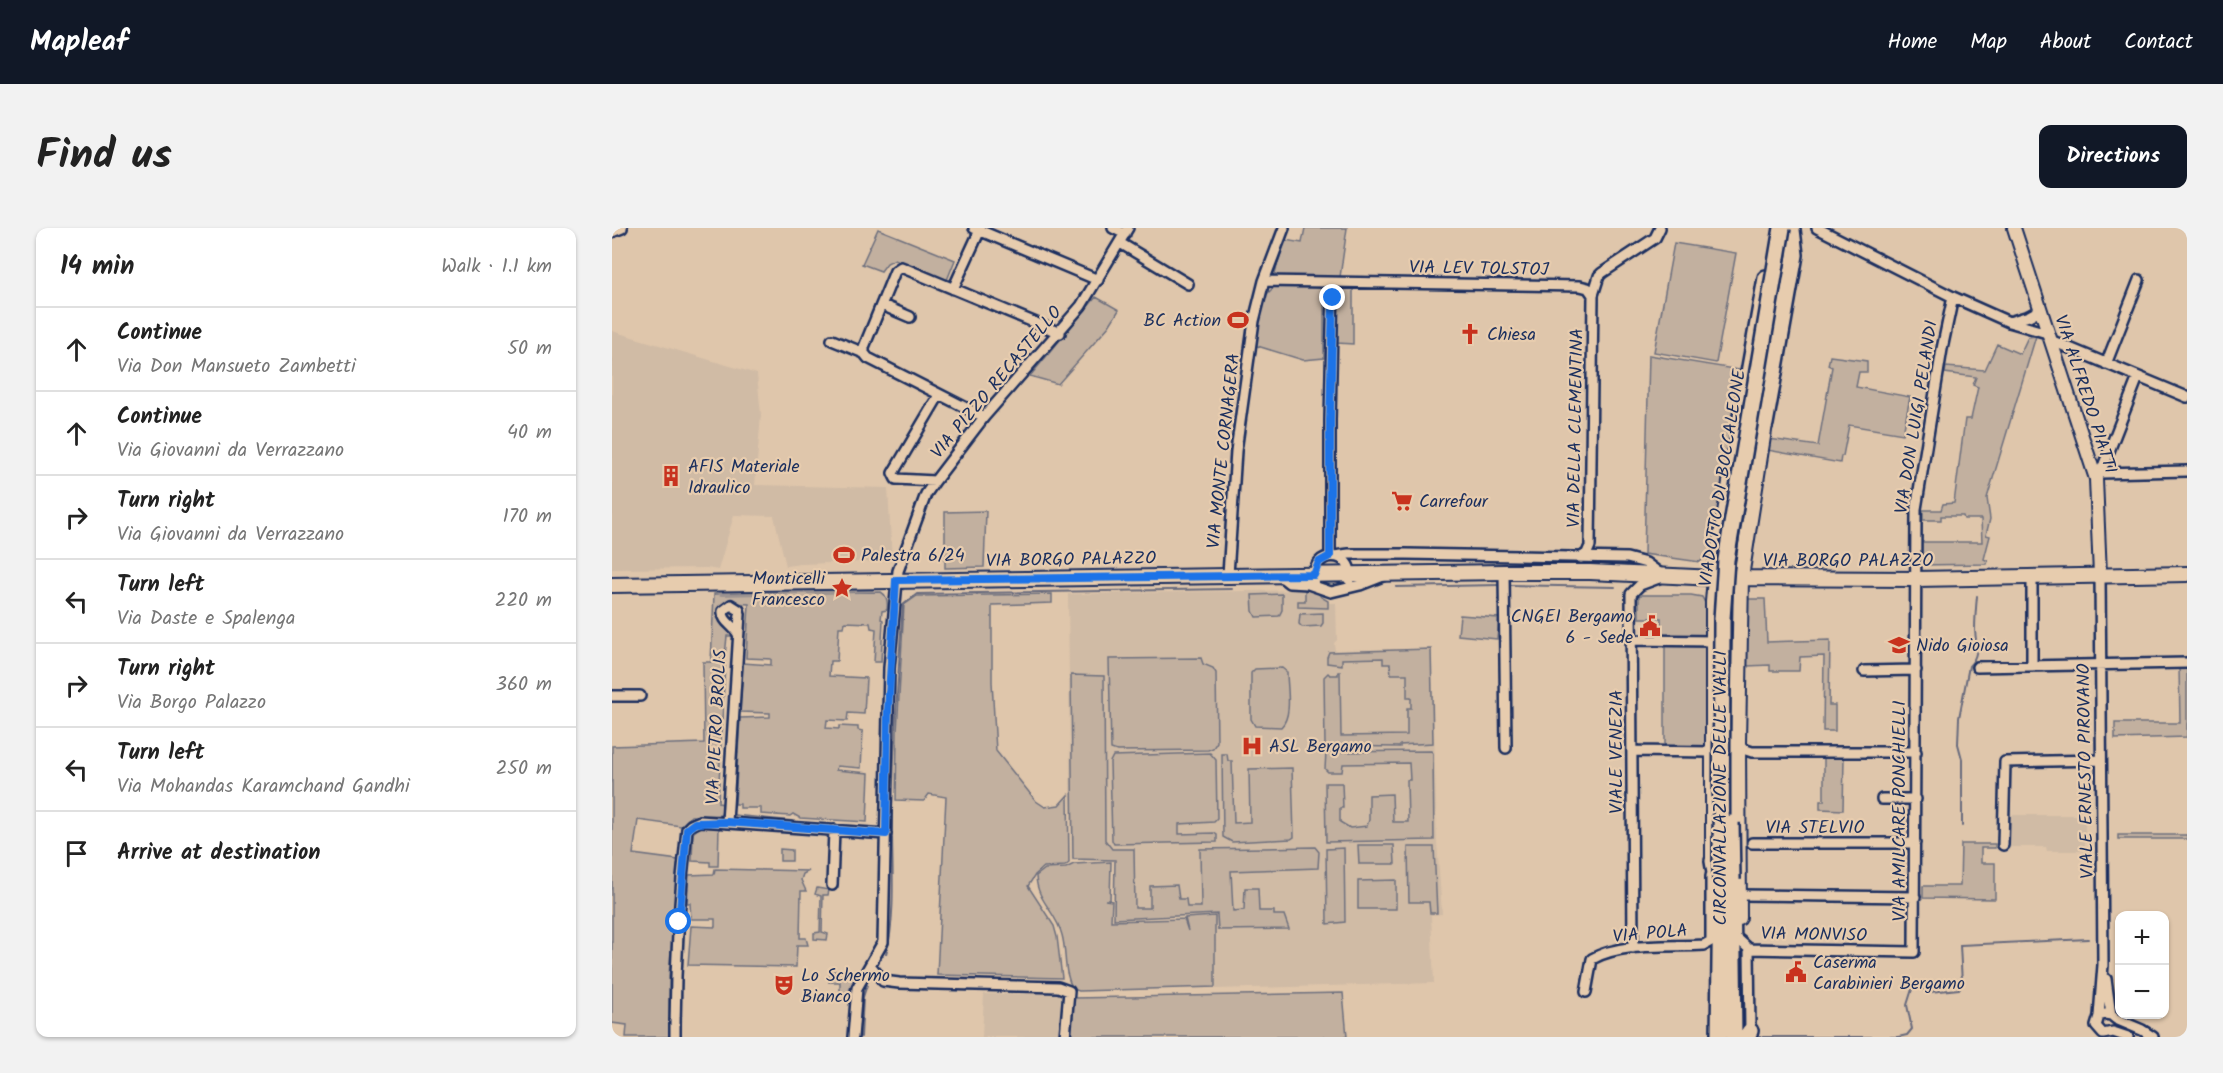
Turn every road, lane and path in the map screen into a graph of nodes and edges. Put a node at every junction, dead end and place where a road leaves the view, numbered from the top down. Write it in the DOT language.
graph roads {
  1 [pos="622,228"];
  2 [pos="1113,228"];
  3 [pos="1284,228"];
  4 [pos="1817,228"];
  5 [pos="2014,228"];
  6 [pos="977,229"];
  7 [pos="1662,229"];
  8 [pos="1787,229"];
  9 [pos="612,232"];
  10 [pos="1124,235"];
  11 [pos="1098,280"];
  12 [pos="2139,280"];
  13 [pos="1264,281"];
  14 [pos="1333,283"];
  15 [pos="1188,284"];
  16 [pos="953,289"];
  17 [pos="1593,295"];
  18 [pos="1953,297"];
  19 [pos="882,305"];
  20 [pos="2040,310"];
  21 [pos="910,317"];
  22 [pos="2009,322"];
  23 [pos="1060,333"];
  24 [pos="2048,337"];
  25 [pos="832,340"];
  26 [pos="864,353"];
  27 [pos="2106,364"];
  28 [pos="2138,377"];
  29 [pos="939,394"];
  30 [pos="2187,397"];
  31 [pos="1747,413"];
  32 [pos="984,417"];
  33 [pos="1765,424"];
  34 [pos="1734,454"];
  35 [pos="1742,467"];
  36 [pos="2187,471"];
  37 [pos="2098,476"];
  38 [pos="935,482"];
  39 [pos="1332,556"];
  40 [pos="1581,558"];
  41 [pos="1504,572"];
  42 [pos="1389,573"];
  43 [pos="1350,574"];
  44 [pos="2187,574"];
  45 [pos="1228,575"];
  46 [pos="1279,575"];
  47 [pos="1314,575"];
  48 [pos="2100,575"];
  49 [pos="1664,577"];
  50 [pos="1691,577"];
  51 [pos="1738,577"];
  52 [pos="2032,577"];
  53 [pos="1715,578"];
  54 [pos="1916,579"];
  55 [pos="896,580"];
  56 [pos="612,585"];
  57 [pos="1342,589"];
  58 [pos="1324,590"];
  59 [pos="1713,602"];
  60 [pos="738,634"];
  61 [pos="1633,640"];
  62 [pos="1713,641"];
  63 [pos="2187,663"];
  64 [pos="2100,665"];
  65 [pos="2032,666"];
  66 [pos="1977,667"];
  67 [pos="1916,670"];
  68 [pos="1864,671"];
  69 [pos="612,696"];
  70 [pos="640,696"];
  71 [pos="1738,742"];
  72 [pos="1506,748"];
  73 [pos="1632,751"];
  74 [pos="1712,752"];
  75 [pos="1916,752"];
  76 [pos="2101,760"];
  77 [pos="1882,799"];
  78 [pos="1916,799"];
  79 [pos="727,822"];
  80 [pos="834,830"];
  81 [pos="886,834"];
  82 [pos="1752,843"];
  83 [pos="1915,843"];
  84 [pos="2002,845"];
  85 [pos="1713,861"];
  86 [pos="1726,880"];
  87 [pos="832,885"];
  88 [pos="1740,895"];
  89 [pos="1915,897"];
  90 [pos="1720,903"];
  91 [pos="1708,944"];
  92 [pos="1744,944"];
  93 [pos="1633,948"];
  94 [pos="1914,952"];
  95 [pos="2103,965"];
  96 [pos="871,966"];
  97 [pos="1586,992"];
  98 [pos="1734,1015"];
  99 [pos="2099,1016"];
  100 [pos="2114,1017"];
  101 [pos="2113,1032"];
  102 [pos="1748,1034"];
  103 [pos="675,1037"];
  104 [pos="853,1037"];
  105 [pos="1065,1037"];
  106 [pos="1719,1037"];
  107 [pos="1734,1037"];
  108 [pos="2128,1037"];
  109 [pos="2153,1037"];
  1 -- 9 [label="street"];
  2 -- 10 [label="street"];
  3 -- 13 [label="street, VIA MONTE CORNAGERA"];
  4 -- 18 [label="street"];
  5 -- 20 [label="street, VIA ALFREDO PIATTI"];
  6 -- 11 [label="street"];
  6 -- 16 [label="street"];
  7 -- 17 [label="street"];
  8 -- 31 [label="street"];
  8 -- 31 [label="highway, bridge"];
  8 -- 33 [label="highway"];
  8 -- 33 [label="street"];
  8 -- 86 [label="highway, VIADOTTO DI BOCCALEONE, bridge"];
  10 -- 11 [label="street, VIA PIZZO RECASTELLO"];
  10 -- 15 [label="street"];
  11 -- 23 [label="street, VIA PIZZO RECASTELLO"];
  12 -- 27 [label="street"];
  13 -- 14 [label="street, VIA LEV TOLSTOJ"];
  13 -- 45 [label="street, VIA MONTE CORNAGERA"];
  14 -- 17 [label="street, VIA LEV TOLSTOJ"];
  14 -- 39 [label="street"];
  16 -- 19 [label="street"];
  16 -- 23 [label="street"];
  17 -- 40 [label="street, VIA DELLA CLEMENTINA"];
  18 -- 22 [label="street"];
  18 -- 54 [label="street, VIA DON LUIGI PELANDI"];
  19 -- 21 [label="street"];
  19 -- 26 [label="street"];
  20 -- 22 [label="street"];
  20 -- 24 [label="street, VIA ALFREDO PIATTI"];
  22 -- 24 [label="street"];
  23 -- 32 [label="street, VIA PIZZO RECASTELLO"];
  24 -- 27 [label="street"];
  24 -- 37 [label="street, VIA ALFREDO PIATTI"];
  25 -- 26 [label="street"];
  26 -- 29 [label="street"];
  27 -- 28 [label="street"];
  28 -- 30 [label="street"];
  28 -- 37 [label="street"];
  29 -- 32 [label="street"];
  29 -- 38 [label="street"];
  31 -- 34 [label="main road, CIRCONVALLAZIONE DELLE VALLI"];
  31 -- 35 [label="street"];
  32 -- 38 [label="street, VIA PIZZO RECASTELLO"];
  33 -- 51 [label="main road"];
  34 -- 35 [label="main road"];
  34 -- 53 [label="main road, CIRCONVALLAZIONE DELLE VALLI"];
  35 -- 51 [label="main road"];
  36 -- 37 [label="street"];
  37 -- 48 [label="street, VIA ALFREDO PIATTI"];
  38 -- 55 [label="street, VIA PIZZO RECASTELLO"];
  39 -- 40 [label="street"];
  39 -- 43 [label="street"];
  39 -- 47 [label="street"];
  40 -- 49 [label="street"];
  41 -- 42 [label="main road, VIA BORGO PALAZZO"];
  41 -- 49 [label="main road, VIA BORGO PALAZZO"];
  41 -- 72 [label="street"];
  42 -- 43 [label="main road, VIA BORGO PALAZZO"];
  42 -- 57 [label="street, VIA BORGO PALAZZO"];
  43 -- 47 [label="main road, VIA BORGO PALAZZO"];
  43 -- 57 [label="street"];
  44 -- 48 [label="main road, VIA BORGO PALAZZO"];
  45 -- 46 [label="main road, VIA BORGO PALAZZO"];
  45 -- 55 [label="main road, VIA BORGO PALAZZO"];
  46 -- 47 [label="main road, VIA BORGO PALAZZO"];
  46 -- 58 [label="street, VIA BORGO PALAZZO"];
  47 -- 58 [label="street"];
  48 -- 52 [label="main road, VIA BORGO PALAZZO"];
  48 -- 64 [label="street, VIALE ERNESTO PIROVANO"];
  49 -- 50 [label="main road, VIA BORGO PALAZZO"];
  49 -- 61 [label="street, VIALE VENEZIA"];
  50 -- 53 [label="main road, VIA BORGO PALAZZO"];
  50 -- 59 [label="main road"];
  51 -- 53 [label="main road, VIA BORGO PALAZZO"];
  51 -- 54 [label="main road, VIA BORGO PALAZZO"];
  51 -- 71 [label="main road, CIRCONVALLAZIONE DELLE VALLI"];
  52 -- 54 [label="main road, VIA BORGO PALAZZO"];
  52 -- 65 [label="street"];
  53 -- 59 [label="main road, CIRCONVALLAZIONE DELLE VALLI"];
  54 -- 67 [label="street, VIA AMILCARE PONCHIELLI"];
  55 -- 56 [label="main road, VIA BORGO PALAZZO"];
  55 -- 81 [label="street, VIA PIZZO RECASTELLO"];
  57 -- 58 [label="street, VIA BORGO PALAZZO"];
  59 -- 62 [label="main road, CIRCONVALLAZIONE DELLE VALLI"];
  60 -- 79 [label="street, VIA PIETRO BROLIS"];
  61 -- 62 [label="street"];
  61 -- 73 [label="street, VIALE VENEZIA"];
  62 -- 74 [label="main road, CIRCONVALLAZIONE DELLE VALLI"];
  63 -- 64 [label="street"];
  64 -- 65 [label="street"];
  64 -- 76 [label="street, VIALE ERNESTO PIROVANO"];
  65 -- 66 [label="street"];
  67 -- 68 [label="street"];
  67 -- 75 [label="street, VIA AMILCARE PONCHIELLI"];
  69 -- 70 [label="street"];
  71 -- 75 [label="street"];
  71 -- 88 [label="main road, CIRCONVALLAZIONE DELLE VALLI"];
  73 -- 74 [label="street"];
  73 -- 93 [label="street, VIALE VENEZIA"];
  74 -- 85 [label="main road, CIRCONVALLAZIONE DELLE VALLI"];
  75 -- 78 [label="street, VIA AMILCARE PONCHIELLI"];
  76 -- 84 [label="street"];
  76 -- 95 [label="street, VIALE ERNESTO PIROVANO"];
  77 -- 78 [label="street"];
  78 -- 83 [label="street, VIA AMILCARE PONCHIELLI"];
  79 -- 80 [label="street"];
  79 -- 103 [label="street"];
  80 -- 81 [label="street"];
  80 -- 87 [label="street"];
  81 -- 96 [label="street, VIA PIZZO RECASTELLO"];
  82 -- 83 [label="street, VIA STELVIO"];
  83 -- 89 [label="street, VIA AMILCARE PONCHIELLI"];
  85 -- 90 [label="highway"];
  85 -- 91 [label="street, CIRCONVALLAZIONE DELLE VALLI"];
  86 -- 90 [label="highway, CIRCONVALLAZIONE DELLE VALLI"];
  86 -- 98 [label="highway, CIRCONVALLAZIONE DELLE VALLI"];
  88 -- 89 [label="street"];
  88 -- 92 [label="main road, CIRCONVALLAZIONE DELLE VALLI"];
  89 -- 94 [label="street, VIA AMILCARE PONCHIELLI"];
  90 -- 106 [label="highway, CIRCONVALLAZIONE DELLE VALLI"];
  91 -- 93 [label="street, VIA POLA"];
  92 -- 94 [label="street, VIA MONVISO"];
  92 -- 98 [label="highway"];
  92 -- 102 [label="street, CIRCONVALLAZIONE DELLE VALLI"];
  93 -- 97 [label="street, VIA POLA"];
  95 -- 99 [label="street, VIALE ERNESTO PIROVANO"];
  95 -- 100 [label="street, VIALE ERNESTO PIROVANO"];
  96 -- 104 [label="street, VIA PIZZO RECASTELLO"];
  96 -- 105 [label="street"];
  98 -- 107 [label="highway, CIRCONVALLAZIONE DELLE VALLI"];
  99 -- 100 [label="street"];
  99 -- 101 [label="street"];
  100 -- 101 [label="street"];
  100 -- 109 [label="street"];
  101 -- 108 [label="street"];
}
